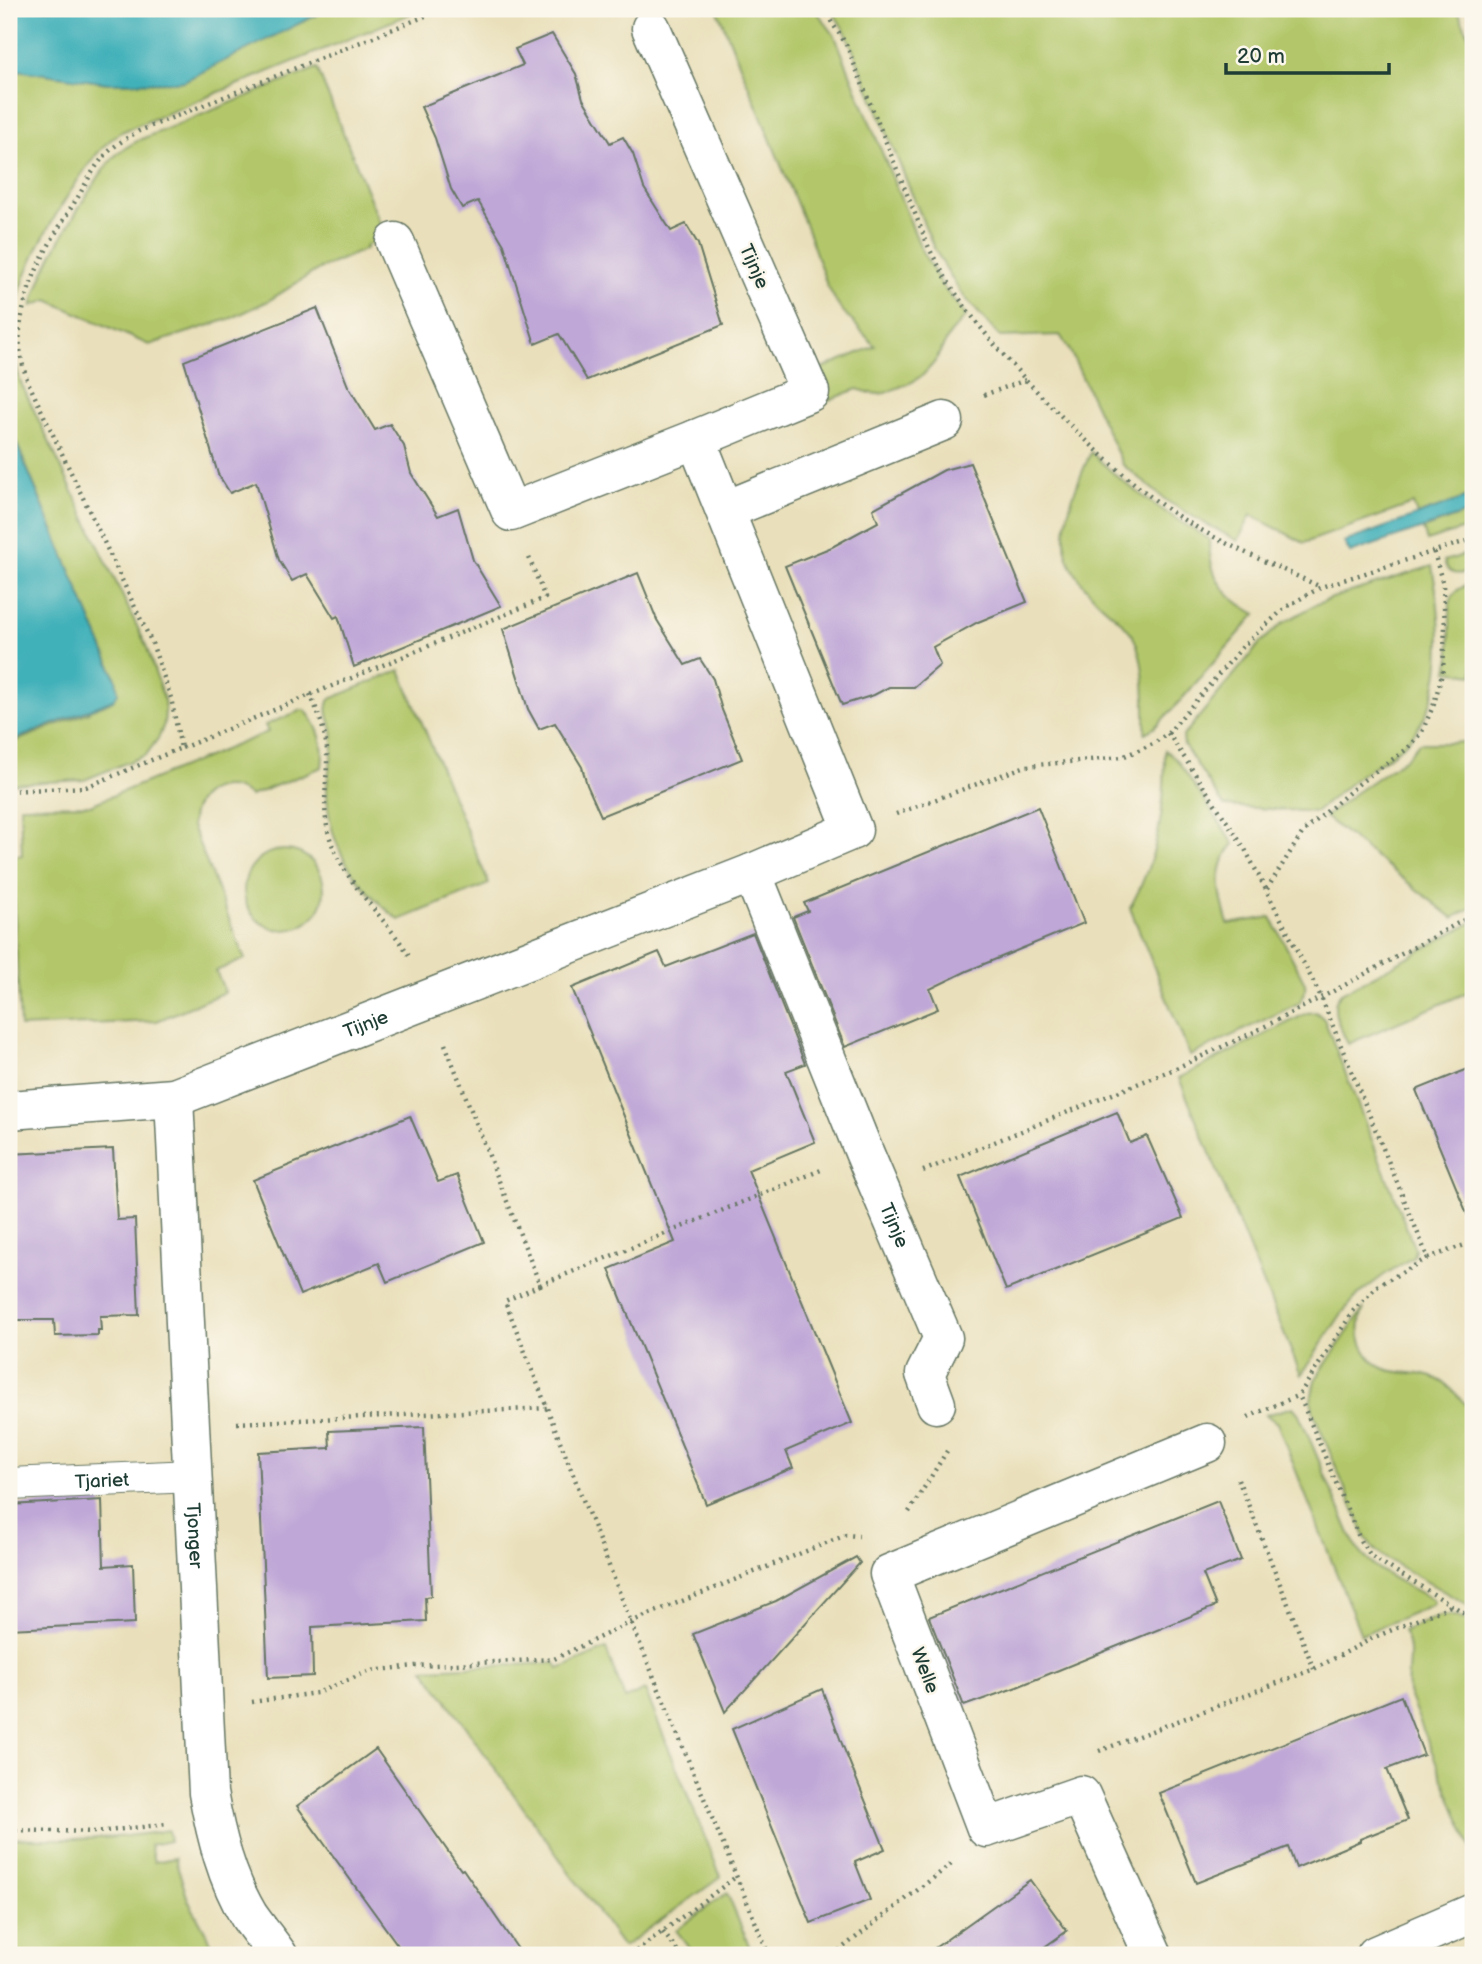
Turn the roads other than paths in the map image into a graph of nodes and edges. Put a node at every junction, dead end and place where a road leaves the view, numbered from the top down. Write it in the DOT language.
graph roads {
  1 [pos="651,28"];
  2 [pos="395,242"];
  3 [pos="944,421"];
  4 [pos="696,439"];
  5 [pos="726,510"];
  6 [pos="752,873"];
  7 [pos="174,1098"];
  8 [pos="9,1110"];
  9 [pos="936,1404"];
  10 [pos="1212,1436"];
  11 [pos="193,1476"];
  12 [pos="9,1485"];
  13 [pos="1473,1913"];
  14 [pos="278,1955"];
  15 [pos="1153,1955"];
  16 [pos="1376,1955"];
  1 -- 4 [label="street, Tijnje"];
  2 -- 4 [label="street, Tijnje"];
  3 -- 5 [label="street"];
  4 -- 5 [label="street"];
  5 -- 6 [label="street, Tijnje"];
  6 -- 7 [label="street, Tijnje"];
  6 -- 9 [label="street, Tijnje"];
  7 -- 8 [label="street"];
  7 -- 11 [label="street, Tjonger"];
  10 -- 15 [label="street, Welle"];
  11 -- 12 [label="lane, Tjariet"];
  11 -- 14 [label="street, Tjonger"];
  13 -- 16 [label="street"];
}
